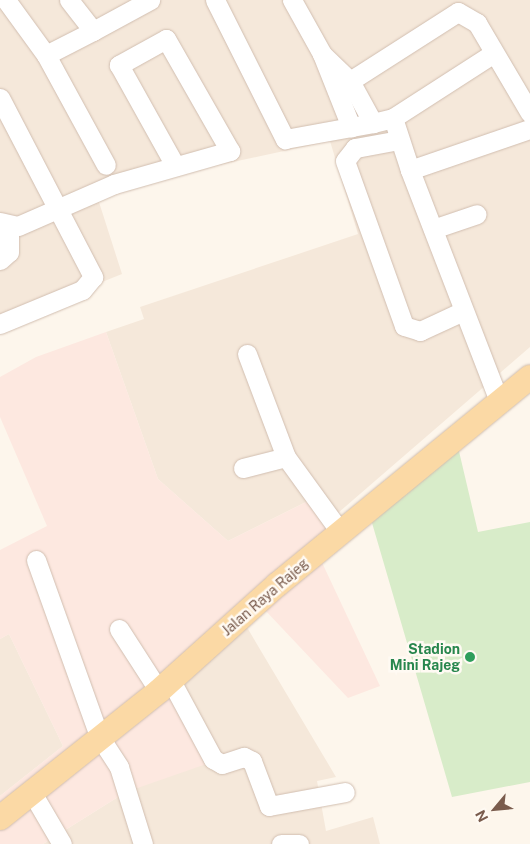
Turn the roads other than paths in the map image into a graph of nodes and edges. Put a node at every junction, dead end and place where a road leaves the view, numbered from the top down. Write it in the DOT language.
graph roads {
  1 [pos="6,0"];
  2 [pos="69,0"];
  3 [pos="150,0"];
  4 [pos="215,0"];
  5 [pos="292,0"];
  6 [pos="93,31"];
  7 [pos="494,53"];
  8 [pos="322,54"];
  9 [pos="46,55"];
  10 [pos="350,81"];
  11 [pos="0,98"];
  12 [pos="530,113"];
  13 [pos="393,118"];
  14 [pos="373,123"];
  15 [pos="351,127"];
  16 [pos="530,129"];
  17 [pos="399,140"];
  18 [pos="174,164"];
  19 [pos="106,165"];
  20 [pos="410,170"];
  21 [pos="59,209"];
  22 [pos="477,214"];
  23 [pos="5,224"];
  24 [pos="433,229"];
  25 [pos="0,260"];
  26 [pos="461,312"];
  27 [pos="0,324"];
  28 [pos="247,354"];
  29 [pos="530,377"];
  30 [pos="499,401"];
  31 [pos="286,457"];
  32 [pos="243,468"];
  33 [pos="340,532"];
  34 [pos="36,560"];
  35 [pos="119,629"];
  36 [pos="165,685"];
  37 [pos="99,736"];
  38 [pos="31,791"];
  39 [pos="345,792"];
  40 [pos="0,818"];
  41 [pos="60,843"];
  42 [pos="143,844"];
  43 [pos="281,844"];
  44 [pos="299,844"];
  1 -- 9 [label="street"];
  2 -- 6 [label="street"];
  3 -- 6 [label="street"];
  4 -- 15 [label="street"];
  5 -- 8 [label="street"];
  6 -- 9 [label="street"];
  7 -- 10 [label="street"];
  7 -- 12 [label="street"];
  7 -- 13 [label="street"];
  8 -- 10 [label="street"];
  8 -- 15 [label="street"];
  9 -- 19 [label="street"];
  10 -- 14 [label="street"];
  11 -- 21 [label="street"];
  13 -- 14 [label="street"];
  13 -- 17 [label="street"];
  14 -- 15 [label="street"];
  16 -- 20 [label="street"];
  17 -- 20 [label="street"];
  17 -- 26 [label="street"];
  18 -- 18 [label="street"];
  18 -- 21 [label="street"];
  20 -- 24 [label="street"];
  21 -- 23 [label="street"];
  21 -- 27 [label="street"];
  22 -- 24 [label="street"];
  23 -- 25 [label="street"];
  24 -- 26 [label="street"];
  26 -- 30 [label="street"];
  28 -- 31 [label="street"];
  29 -- 30 [label="main road, Jalan Raya Rajeg"];
  30 -- 33 [label="main road, Jalan Raya Rajeg"];
  31 -- 32 [label="street"];
  31 -- 33 [label="street"];
  33 -- 36 [label="main road, Jalan Raya Rajeg"];
  34 -- 37 [label="street"];
  35 -- 36 [label="street"];
  36 -- 37 [label="main road, Jalan Raya Rajeg"];
  36 -- 39 [label="street"];
  37 -- 38 [label="main road, Jalan Raya Rajeg"];
  37 -- 42 [label="street"];
  38 -- 40 [label="main road, Jalan Raya Rajeg"];
  38 -- 41 [label="street"];
  43 -- 44 [label="street"];
}
